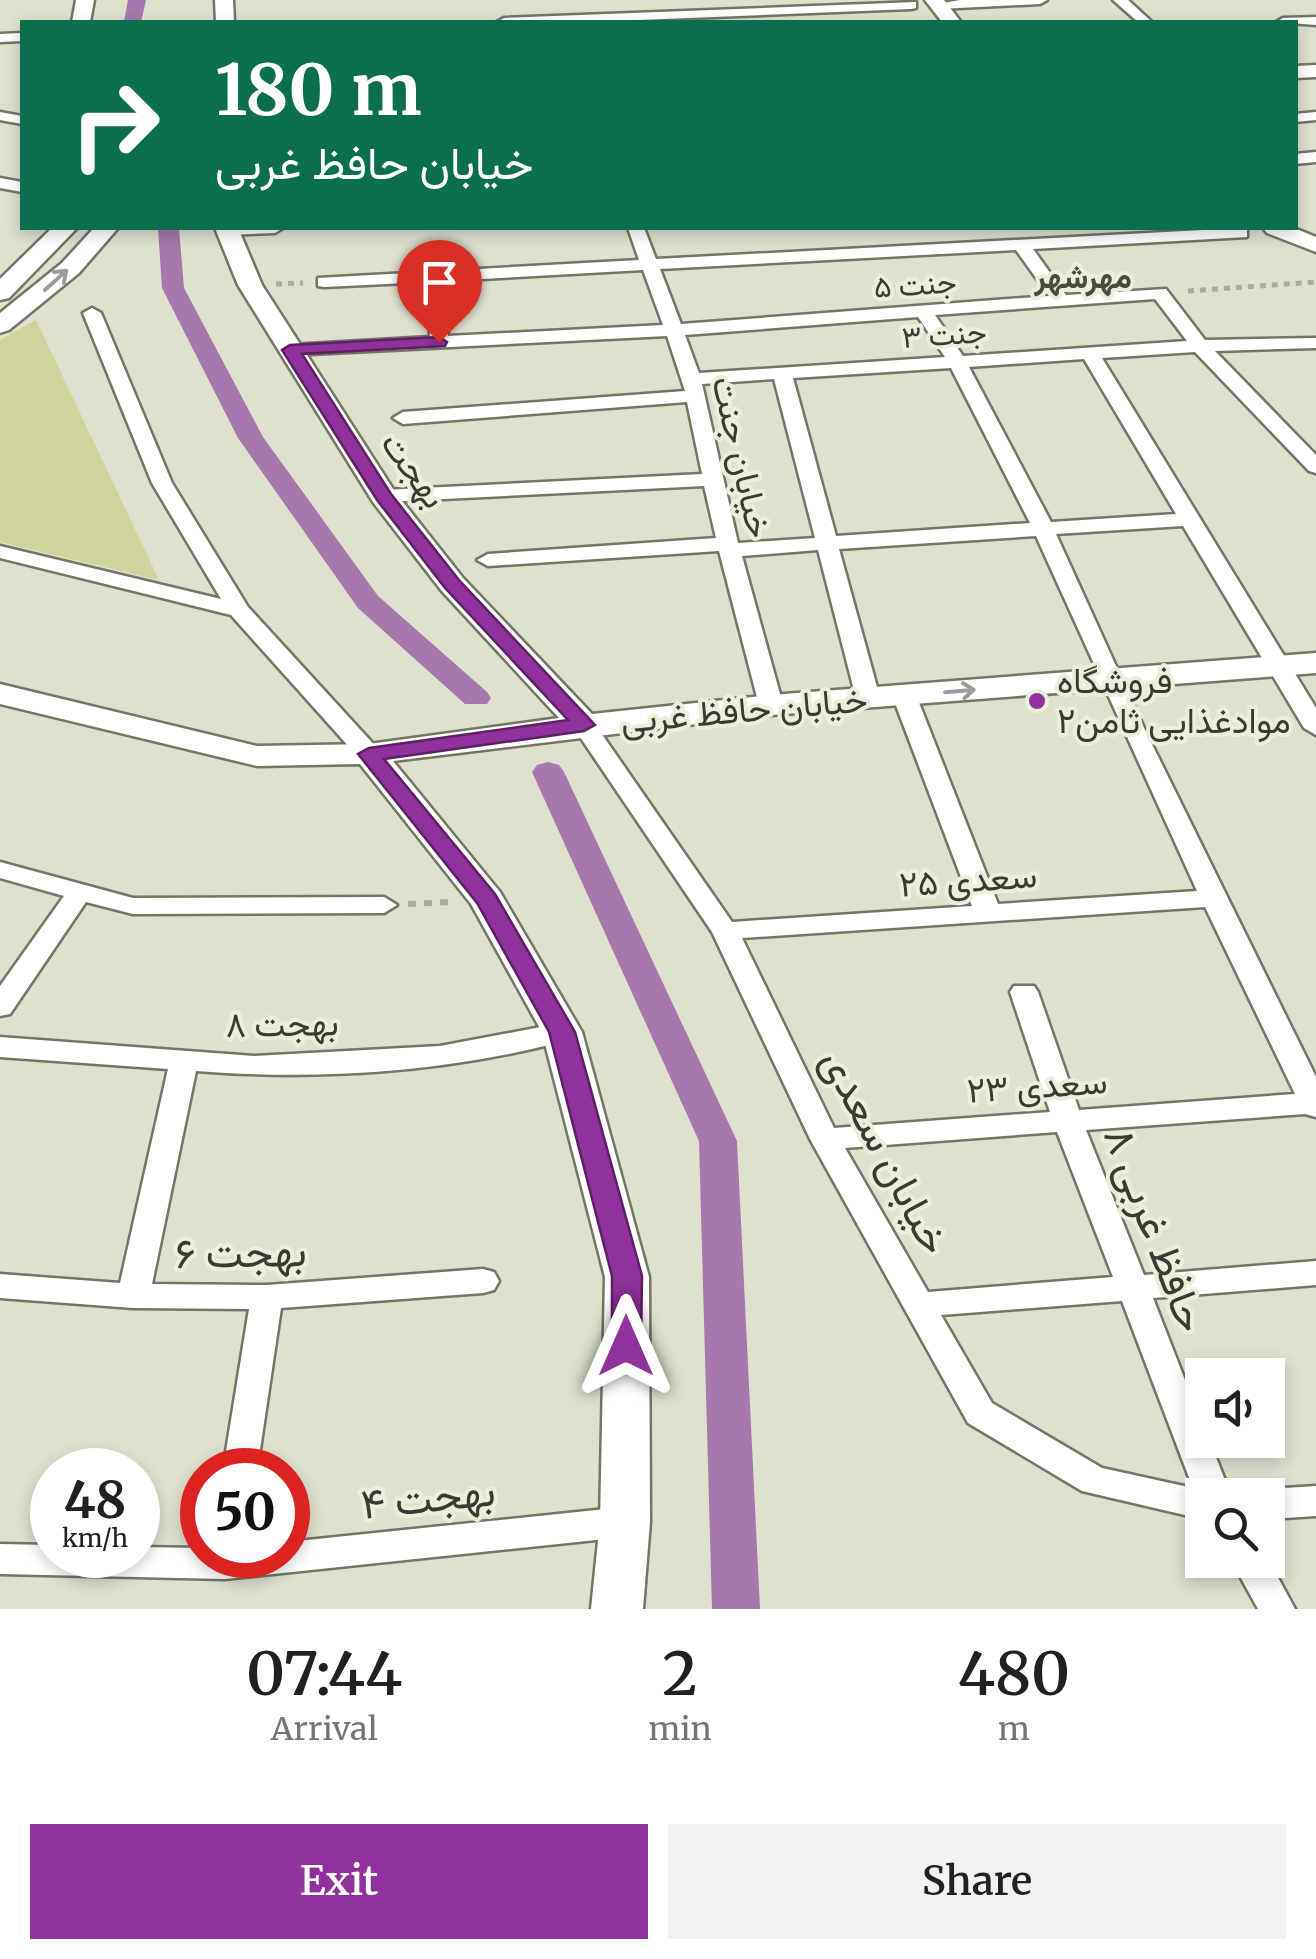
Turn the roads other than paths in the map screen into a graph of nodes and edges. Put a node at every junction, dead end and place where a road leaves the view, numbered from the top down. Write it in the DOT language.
graph roads {
  1 [pos="1040,0"];
  2 [pos="1120,0"];
  3 [pos="909,2"];
  4 [pos="936,3"];
  5 [pos="734,17"];
  6 [pos="604,20"];
  7 [pos="1144,20"];
  8 [pos="63,230"];
  9 [pos="105,230"];
  10 [pos="226,230"];
  11 [pos="637,230"];
  12 [pos="1280,230"];
  13 [pos="1241,234"];
  14 [pos="1021,244"];
  15 [pos="1316,245"];
  16 [pos="650,266"];
  17 [pos="436,277"];
  18 [pos="324,282"];
  19 [pos="0,293"];
  20 [pos="1062,301"];
  21 [pos="923,311"];
  22 [pos="92,313"];
  23 [pos="0,325"];
  24 [pos="674,330"];
  25 [pos="439,342"];
  26 [pos="1316,343"];
  27 [pos="1200,346"];
  28 [pos="290,350"];
  29 [pos="1089,352"];
  30 [pos="960,361"];
  31 [pos="782,372"];
  32 [pos="694,387"];
  33 [pos="403,418"];
  34 [pos="1316,467"];
  35 [pos="713,479"];
  36 [pos="383,496"];
  37 [pos="1189,519"];
  38 [pos="1044,529"];
  39 [pos="826,543"];
  40 [pos="728,547"];
  41 [pos="0,552"];
  42 [pos="488,560"];
  43 [pos="239,610"];
  44 [pos="1316,663"];
  45 [pos="1278,666"];
  46 [pos="1110,679"];
  47 [pos="0,694"];
  48 [pos="904,695"];
  49 [pos="868,698"];
  50 [pos="771,706"];
  51 [pos="584,725"];
  52 [pos="1316,728"];
  53 [pos="369,754"];
  54 [pos="0,870"];
  55 [pos="79,893"];
  56 [pos="1215,898"];
  57 [pos="384,905"];
  58 [pos="988,914"];
  59 [pos="726,932"];
  60 [pos="1024,992"];
  61 [pos="0,1006"];
  62 [pos="562,1032"];
  63 [pos="0,1046"];
  64 [pos="184,1060"];
  65 [pos="1315,1104"];
  66 [pos="1068,1121"];
  67 [pos="825,1139"];
  68 [pos="1316,1273"];
  69 [pos="484,1280"];
  70 [pos="0,1286"];
  71 [pos="1133,1288"];
  72 [pos="133,1296"];
  73 [pos="267,1297"];
  74 [pos="916,1305"];
  75 [pos="243,1448"];
  76 [pos="1206,1478"];
  77 [pos="1185,1501"];
  78 [pos="1316,1501"];
  79 [pos="1285,1503"];
  80 [pos="625,1522"];
  81 [pos="310,1552"];
  82 [pos="0,1559"];
  83 [pos="180,1560"];
  84 [pos="1259,1578"];
  85 [pos="617,1609"];
  86 [pos="1277,1609"];
  1 -- 4 [label="street"];
  2 -- 7 [label="street"];
  3 -- 5 [label="street"];
  5 -- 6 [label="street"];
  8 -- 19 [label="main road"];
  23 -- 9 [label="main road, one-way"];
  10 -- 28 [label="main road, بهجت"];
  11 -- 16 [label="street, خیابان جنت"];
  12 -- 15 [label="main road"];
  13 -- 14 [label="street"];
  14 -- 16 [label="street"];
  14 -- 20 [label="street"];
  16 -- 17 [label="street"];
  16 -- 24 [label="street, خیابان جنت"];
  17 -- 18 [label="street"];
  17 -- 25 [label="street"];
  20 -- 21 [label="street, جنت ۵"];
  20 -- 27 [label="street, جنت ۵"];
  21 -- 24 [label="street, جنت ۵"];
  21 -- 30 [label="street"];
  22 -- 43 [label="street"];
  24 -- 25 [label="street, جنت ۵"];
  24 -- 32 [label="street, خیابان جنت"];
  25 -- 28 [label="street, جنت ۵"];
  26 -- 27 [label="street, جنت ۳"];
  27 -- 29 [label="street, جنت ۳"];
  27 -- 34 [label="street"];
  28 -- 36 [label="main road, بهجت"];
  29 -- 30 [label="street, جنت ۳"];
  29 -- 37 [label="street"];
  30 -- 31 [label="street, جنت ۳"];
  30 -- 38 [label="street"];
  31 -- 32 [label="street, جنت ۳"];
  31 -- 39 [label="street"];
  32 -- 33 [label="street, جنت ۳"];
  32 -- 35 [label="street, خیابان جنت"];
  35 -- 36 [label="street"];
  35 -- 40 [label="street, خیابان جنت"];
  36 -- 51 [label="main road, بهجت"];
  37 -- 38 [label="street"];
  37 -- 45 [label="street"];
  38 -- 39 [label="street"];
  38 -- 46 [label="street"];
  39 -- 40 [label="street"];
  39 -- 49 [label="street"];
  40 -- 42 [label="street"];
  40 -- 50 [label="street, خیابان جنت"];
  41 -- 43 [label="street"];
  43 -- 53 [label="street"];
  44 -- 45 [label="main road, خیابان حافظ غربی"];
  45 -- 46 [label="main road, خیابان حافظ غربی"];
  45 -- 52 [label="street"];
  48 -- 46 [label="main road, خیابان حافظ غربی, one-way"];
  46 -- 56 [label="street"];
  47 -- 53 [label="main road, خیابان حافظ غربی"];
  48 -- 49 [label="main road, خیابان حافظ غربی"];
  48 -- 58 [label="street"];
  49 -- 50 [label="main road, خیابان حافظ غربی"];
  50 -- 51 [label="main road, خیابان حافظ غربی"];
  51 -- 53 [label="main road, خیابان حافظ غربی"];
  51 -- 59 [label="street, خیابان سعدی"];
  53 -- 62 [label="main road"];
  54 -- 55 [label="street"];
  55 -- 57 [label="street"];
  55 -- 61 [label="street"];
  56 -- 58 [label="street, سعدی ۲۵"];
  56 -- 65 [label="street"];
  58 -- 59 [label="street, سعدی ۲۵"];
  59 -- 67 [label="street, خیابان سعدی"];
  60 -- 66 [label="street, حافظ غربی ۸"];
  62 -- 64 [label="street, بهجت ۸"];
  62 -- 80 [label="main road"];
  63 -- 64 [label="street, بهجت ۸"];
  64 -- 72 [label="street"];
  65 -- 66 [label="street, سعدی ۲۳"];
  66 -- 67 [label="street, سعدی ۲۳"];
  66 -- 71 [label="street, حافظ غربی ۸"];
  67 -- 74 [label="street, خیابان سعدی"];
  68 -- 71 [label="street"];
  69 -- 73 [label="street, بهجت ۶"];
  70 -- 72 [label="street, بهجت ۶"];
  71 -- 74 [label="street"];
  71 -- 76 [label="street, حافظ غربی ۸"];
  72 -- 73 [label="street, بهجت ۶"];
  73 -- 75 [label="street"];
  74 -- 77 [label="street, خیابان سعدی"];
  78 -- 79 [label="street"];
  80 -- 81 [label="street, بهجت ۴"];
  80 -- 85 [label="main road"];
  82 -- 83 [label="street, بهجت ۴"];
  84 -- 86 [label="street"];
}
